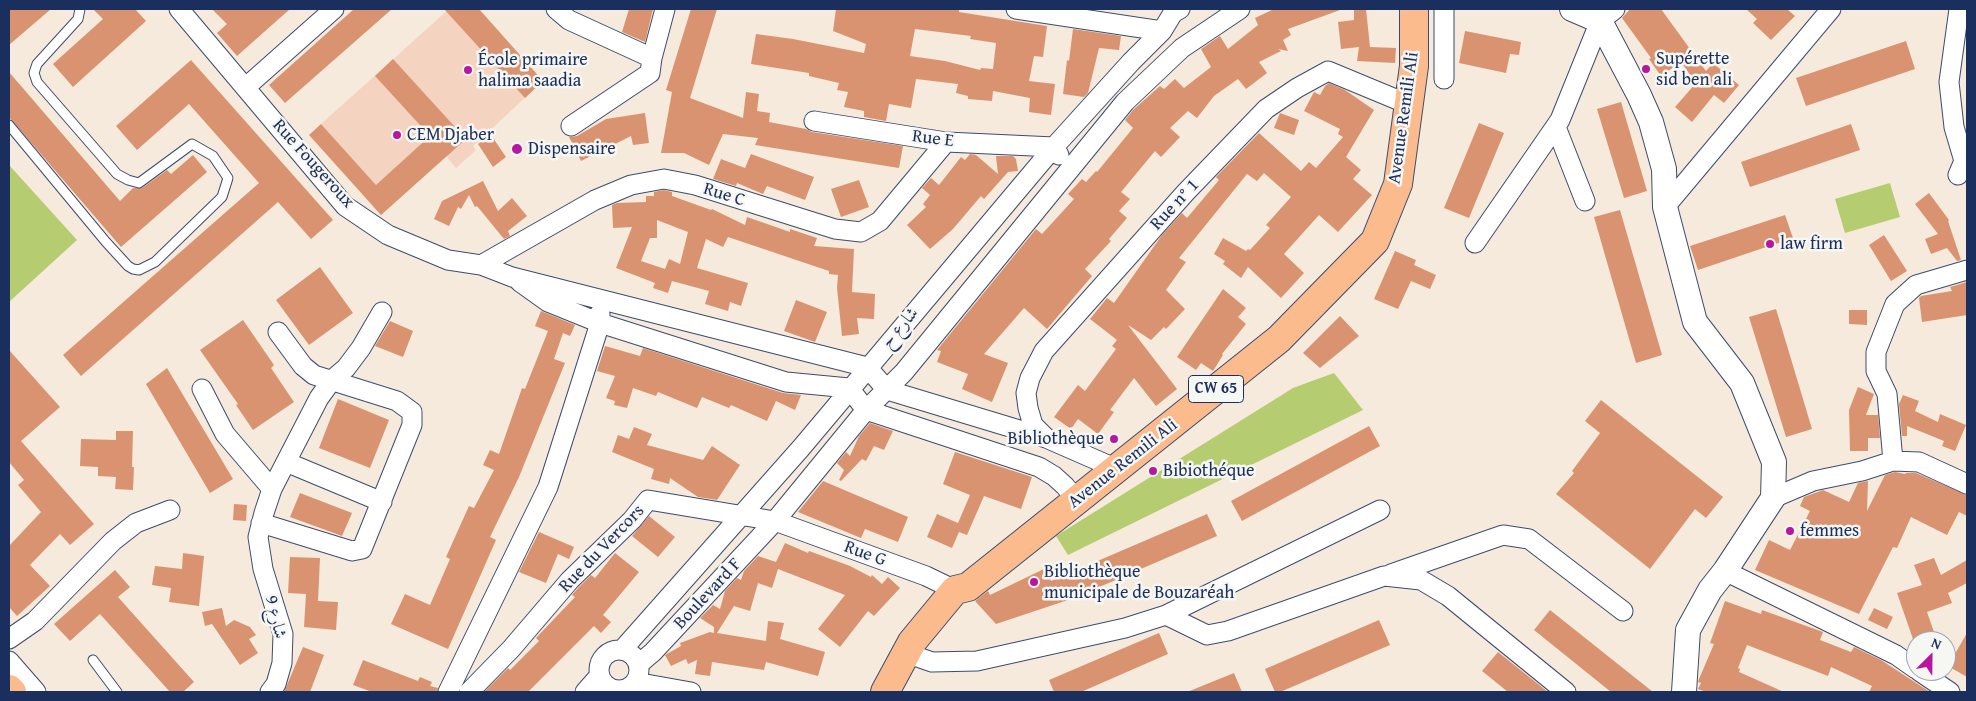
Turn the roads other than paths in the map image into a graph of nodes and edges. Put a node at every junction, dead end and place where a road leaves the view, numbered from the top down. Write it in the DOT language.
graph roads {
  1 [pos="80,9"];
  2 [pos="179,9"];
  3 [pos="334,9"];
  4 [pos="556,9"];
  5 [pos="665,9"];
  6 [pos="1016,9"];
  7 [pos="1240,9"];
  8 [pos="1414,9"];
  9 [pos="1444,9"];
  10 [pos="1572,9"];
  11 [pos="1831,9"];
  12 [pos="1959,9"];
  13 [pos="1176,10"];
  14 [pos="1223,15"];
  15 [pos="1608,15"];
  16 [pos="1162,31"];
  17 [pos="652,58"];
  18 [pos="1444,79"];
  19 [pos="246,88"];
  20 [pos="1410,105"];
  21 [pos="814,121"];
  22 [pos="9,125"];
  23 [pos="571,126"];
  24 [pos="1556,127"];
  25 [pos="946,142"];
  26 [pos="1054,147"];
  27 [pos="1078,159"];
  28 [pos="1958,175"];
  29 [pos="1030,176"];
  30 [pos="1052,192"];
  31 [pos="1585,201"];
  32 [pos="1665,207"];
  33 [pos="1475,243"];
  34 [pos="481,265"];
  35 [pos="1967,270"];
  36 [pos="512,276"];
  37 [pos="598,299"];
  38 [pos="382,312"];
  39 [pos="600,324"];
  40 [pos="278,332"];
  41 [pos="867,368"];
  42 [pos="332,380"];
  43 [pos="849,388"];
  44 [pos="202,389"];
  45 [pos="887,390"];
  46 [pos="866,410"];
  47 [pos="1046,438"];
  48 [pos="1893,461"];
  49 [pos="286,462"];
  50 [pos="1117,469"];
  51 [pos="1967,484"];
  52 [pos="272,489"];
  53 [pos="1773,498"];
  54 [pos="1077,501"];
  55 [pos="382,502"];
  56 [pos="170,510"];
  57 [pos="1380,510"];
  58 [pos="741,515"];
  59 [pos="775,521"];
  60 [pos="261,523"];
  61 [pos="1725,571"];
  62 [pos="1384,576"];
  63 [pos="956,590"];
  64 [pos="1623,611"];
  65 [pos="1166,615"];
  66 [pos="9,639"];
  67 [pos="469,649"];
  68 [pos="622,650"];
  69 [pos="906,653"];
  70 [pos="500,659"];
  71 [pos="93,660"];
  72 [pos="9,661"];
  73 [pos="1906,662"];
  74 [pos="637,673"];
  75 [pos="600,675"];
  76 [pos="1934,681"];
  77 [pos="9,689"];
  78 [pos="616,691"];
  79 [pos="12,692"];
  80 [pos="36,692"];
  81 [pos="117,692"];
  82 [pos="270,692"];
  83 [pos="448,692"];
  84 [pos="469,692"];
  85 [pos="585,692"];
  86 [pos="691,692"];
  87 [pos="885,692"];
  88 [pos="1566,692"];
  89 [pos="1684,692"];
  90 [pos="1950,692"];
  1 -- 22 [label="lane"];
  2 -- 19 [label="street, Rue Fougeroux"];
  3 -- 19 [label="street"];
  4 -- 17 [label="street"];
  5 -- 17 [label="street"];
  6 -- 16 [label="street"];
  7 -- 14 [label="street, Boulevard F"];
  8 -- 20 [label="main road, Avenue Remili Ali / CW 65"];
  9 -- 18 [label="street"];
  10 -- 15 [label="street"];
  11 -- 32 [label="street"];
  12 -- 28 [label="street"];
  13 -- 16 [label="street, شارع ح"];
  14 -- 27 [label="street, Boulevard F"];
  15 -- 24 [label="street"];
  15 -- 32 [label="street"];
  16 -- 26 [label="street, شارع ح"];
  17 -- 23 [label="street"];
  19 -- 34 [label="street, Rue Fougeroux"];
  20 -- 47 [label="street, Rue n° 1"];
  20 -- 50 [label="main road, Avenue Remili Ali / CW 65"];
  21 -- 25 [label="street, Rue E"];
  24 -- 31 [label="street"];
  24 -- 33 [label="street"];
  25 -- 26 [label="street, Rue E"];
  25 -- 34 [label="street, Rue C"];
  26 -- 27 [label="street"];
  26 -- 29 [label="street, شارع ح"];
  27 -- 30 [label="street, Boulevard F"];
  29 -- 30 [label="street"];
  29 -- 41 [label="street, شارع ح"];
  30 -- 45 [label="street, Boulevard F"];
  32 -- 53 [label="street"];
  34 -- 36 [label="street, Rue Fougeroux"];
  35 -- 48 [label="street"];
  36 -- 37 [label="street"];
  36 -- 39 [label="street"];
  37 -- 39 [label="street"];
  37 -- 41 [label="street"];
  38 -- 42 [label="street, شارع 9"];
  39 -- 43 [label="street"];
  39 -- 67 [label="street"];
  40 -- 42 [label="street"];
  41 -- 43 [label="street, شارع ح"];
  41 -- 45 [label="street"];
  42 -- 49 [label="street, شارع 9"];
  42 -- 55 [label="street"];
  43 -- 46 [label="street"];
  43 -- 58 [label="street, شارع ح"];
  44 -- 52 [label="street"];
  45 -- 46 [label="street, Boulevard F"];
  45 -- 47 [label="street"];
  46 -- 54 [label="street"];
  46 -- 59 [label="street, Boulevard F"];
  47 -- 50 [label="street"];
  48 -- 51 [label="street"];
  48 -- 53 [label="street"];
  49 -- 52 [label="street, شارع 9"];
  49 -- 55 [label="street"];
  50 -- 54 [label="main road, Avenue Remili Ali / CW 65"];
  52 -- 60 [label="street, شارع 9"];
  53 -- 61 [label="street"];
  54 -- 63 [label="main road, Avenue Remili Ali / CW 65"];
  55 -- 60 [label="street"];
  56 -- 66 [label="street"];
  57 -- 65 [label="street"];
  58 -- 59 [label="street, Rue du Vercors"];
  58 -- 68 [label="street, شارع ح"];
  58 -- 70 [label="street, Rue du Vercors"];
  59 -- 63 [label="street, Rue G"];
  59 -- 74 [label="street, Boulevard F"];
  60 -- 82 [label="street, شارع 9"];
  61 -- 73 [label="street"];
  61 -- 89 [label="street"];
  62 -- 64 [label="street"];
  62 -- 65 [label="street"];
  62 -- 88 [label="street"];
  63 -- 69 [label="main road, Avenue Remili Ali / CW 65"];
  65 -- 69 [label="street"];
  67 -- 70 [label="street"];
  67 -- 83 [label="street"];
  68 -- 74 [label="street"];
  68 -- 75 [label="street"];
  69 -- 87 [label="main road, Avenue Remili Ali / CW 65"];
  70 -- 84 [label="street, Rue du Vercors"];
  71 -- 81 [label="lane"];
  72 -- 80 [label="street"];
  74 -- 78 [label="street"];
  74 -- 86 [label="street"];
  75 -- 78 [label="street"];
  75 -- 85 [label="street"];
  76 -- 90 [label="street"];
  77 -- 79 [label="main road"];
}
